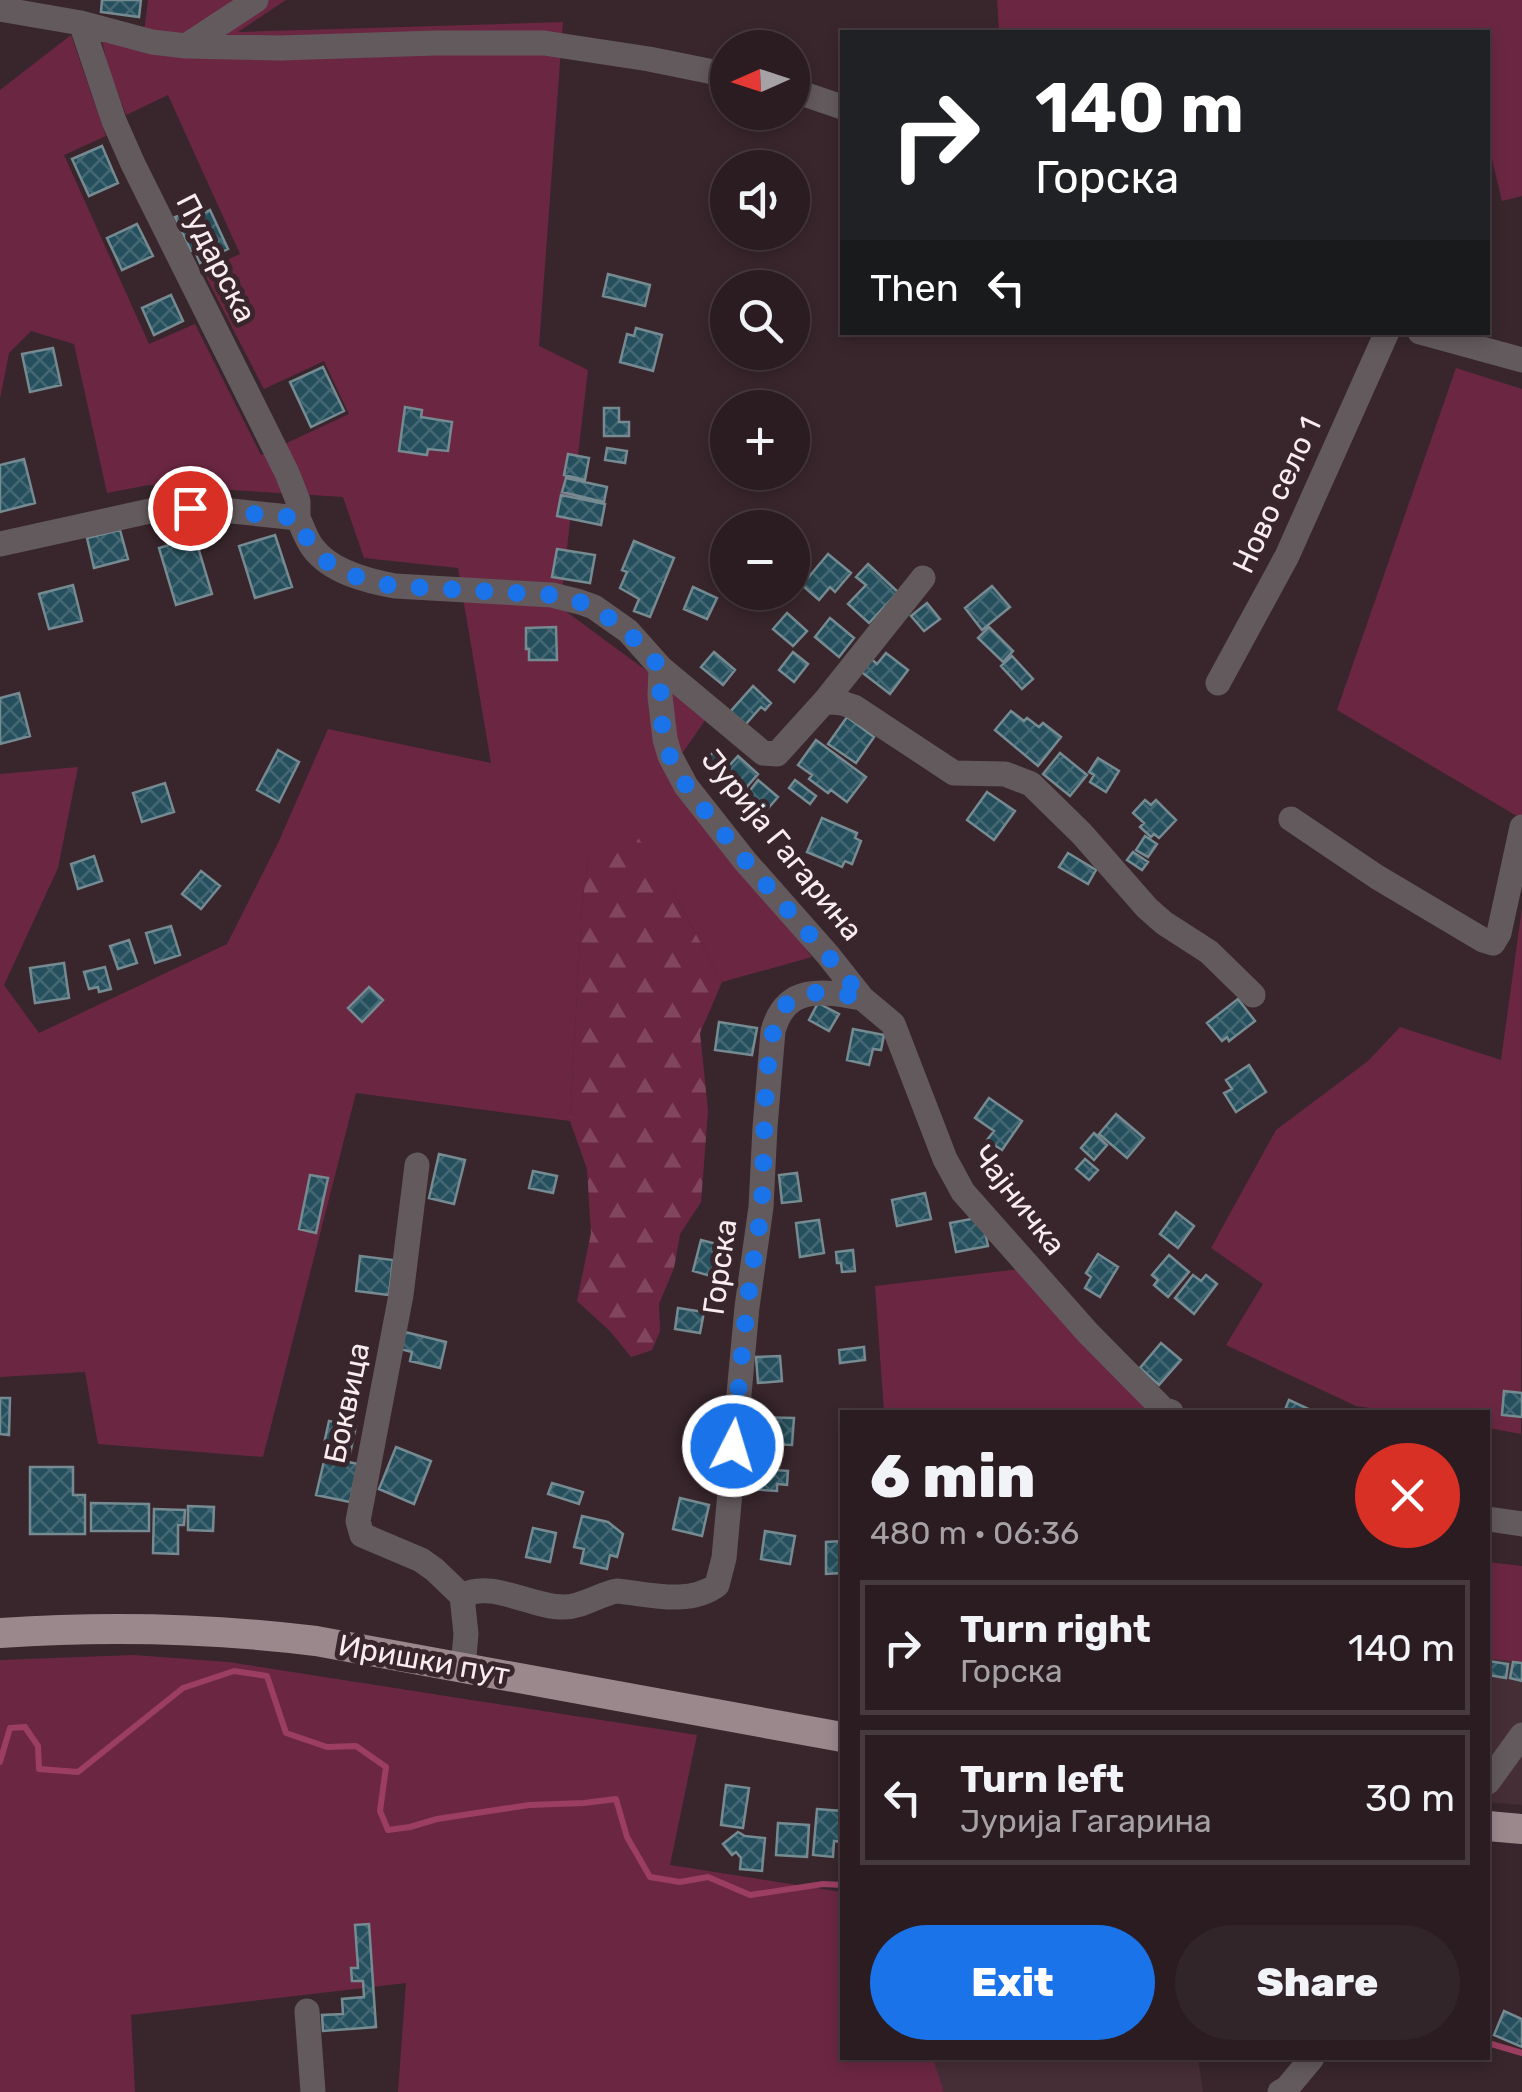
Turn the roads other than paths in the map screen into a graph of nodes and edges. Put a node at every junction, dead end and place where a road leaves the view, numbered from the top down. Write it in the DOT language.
graph roads {
  1 [pos="256,0"];
  2 [pos="0,8"];
  3 [pos="82,24"];
  4 [pos="186,46"];
  5 [pos="710,71"];
  6 [pos="810,96"];
  7 [pos="840,106"];
  8 [pos="1386,335"];
  9 [pos="1431,335"];
  10 [pos="1522,360"];
  11 [pos="298,518"];
  12 [pos="0,544"];
  13 [pos="922,578"];
  14 [pos="661,668"];
  15 [pos="1218,683"];
  16 [pos="825,702"];
  17 [pos="1291,818"];
  18 [pos="1522,826"];
  19 [pos="1253,995"];
  20 [pos="862,998"];
  21 [pos="416,1165"];
  22 [pos="1166,1410"];
  23 [pos="1490,1519"];
  24 [pos="1522,1524"];
  25 [pos="462,1596"];
  26 [pos="0,1633"];
  27 [pos="463,1668"];
  28 [pos="1522,1735"];
  29 [pos="840,1737"];
  30 [pos="1490,1779"];
  31 [pos="1490,1826"];
  32 [pos="1522,1829"];
  33 [pos="307,2010"];
  34 [pos="1310,2060"];
  35 [pos="313,2092"];
  36 [pos="1280,2092"];
  1 -- 4 [label="street"];
  2 -- 3 [label="street"];
  3 -- 4 [label="street"];
  3 -- 11 [label="street, Пударска"];
  4 -- 5 [label="street"];
  6 -- 7 [label="street"];
  8 -- 15 [label="street, Ново село 1"];
  9 -- 10 [label="street"];
  11 -- 12 [label="street"];
  11 -- 14 [label="street"];
  13 -- 16 [label="street"];
  14 -- 16 [label="street"];
  14 -- 20 [label="street, Јурија Гагарина"];
  16 -- 19 [label="street"];
  17 -- 18 [label="street"];
  20 -- 22 [label="street, Чајничка"];
  20 -- 25 [label="street, Горска"];
  21 -- 25 [label="street, Боквица"];
  23 -- 24 [label="street"];
  25 -- 27 [label="street"];
  26 -- 27 [label="main road, Иришки пут"];
  27 -- 29 [label="main road, Иришки пут"];
  28 -- 30 [label="street"];
  31 -- 32 [label="main road"];
  33 -- 35 [label="street"];
  34 -- 36 [label="street"];
}
